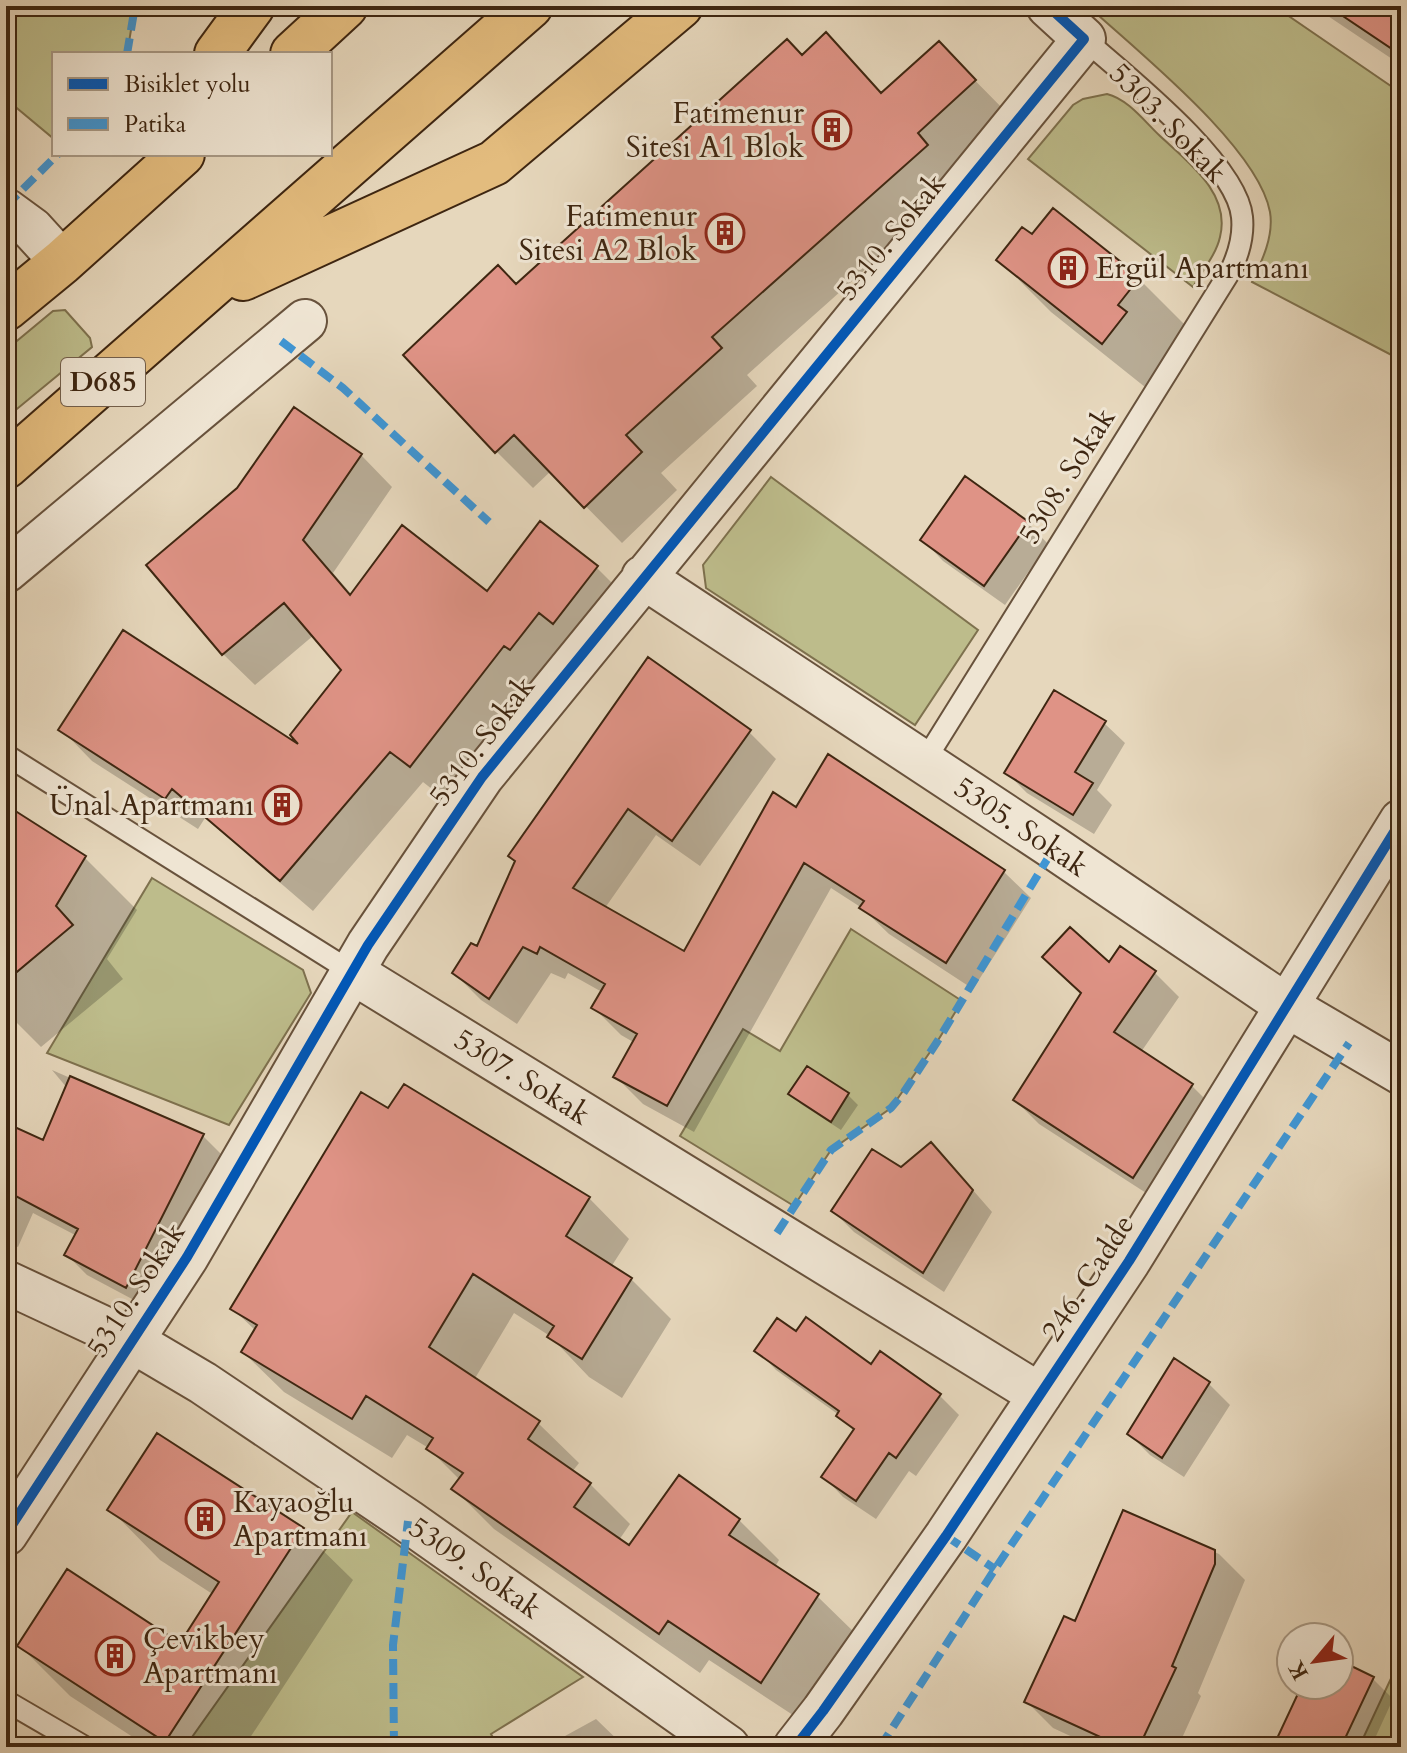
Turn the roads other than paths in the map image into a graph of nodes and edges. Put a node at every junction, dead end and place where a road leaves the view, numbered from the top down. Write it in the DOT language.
graph roads {
  1 [pos="252,6"];
  2 [pos="345,6"];
  3 [pos="530,6"];
  4 [pos="680,6"];
  5 [pos="1048,6"];
  6 [pos="1084,39"];
  7 [pos="218,52"];
  8 [pos="295,52"];
  9 [pos="159,156"];
  10 [pos="180,156"];
  11 [pos="139,193"];
  12 [pos="6,210"];
  13 [pos="1242,214"];
  14 [pos="62,262"];
  15 [pos="201,297"];
  16 [pos="6,308"];
  17 [pos="305,321"];
  18 [pos="6,466"];
  19 [pos="6,571"];
  20 [pos="643,577"];
  21 [pos="6,755"];
  22 [pos="924,762"];
  23 [pos="1401,821"];
  24 [pos="352,972"];
  25 [pos="1287,1006"];
  26 [pos="1401,1073"];
  27 [pos="6,1282"];
  28 [pos="132,1341"];
  29 [pos="1040,1395"];
  30 [pos="6,1534"];
  31 [pos="6,1701"];
  32 [pos="85,1747"];
  33 [pos="728,1747"];
  34 [pos="795,1747"];
  1 -- 7 [label="highway"];
  2 -- 8 [label="highway"];
  3 -- 15 [label="highway, D685"];
  4 -- 15 [label="highway"];
  5 -- 6 [label="street, 5303. Sokak"];
  6 -- 13 [label="lane, 5303. Sokak"];
  6 -- 20 [label="street, 5310. Sokak"];
  9 -- 11 [label="highway"];
  10 -- 11 [label="highway"];
  11 -- 14 [label="highway"];
  12 -- 14 [label="street"];
  13 -- 22 [label="lane, 5308. Sokak"];
  14 -- 16 [label="highway"];
  15 -- 18 [label="highway, D685"];
  17 -- 19 [label="street"];
  20 -- 22 [label="street, 5305. Sokak"];
  20 -- 24 [label="street, 5310. Sokak"];
  21 -- 24 [label="lane, 5307. Sokak"];
  22 -- 25 [label="street, 5305. Sokak"];
  23 -- 25 [label="street, 246. Cadde"];
  24 -- 28 [label="street, 5310. Sokak"];
  24 -- 29 [label="street, 5307. Sokak"];
  25 -- 26 [label="street, 5305. Sokak"];
  25 -- 29 [label="street, 246. Cadde"];
  27 -- 28 [label="street, 5309. Sokak"];
  28 -- 30 [label="street, 5310. Sokak"];
  28 -- 33 [label="street, 5309. Sokak"];
  29 -- 34 [label="street, 246. Cadde"];
  31 -- 32 [label="lane"];
}
